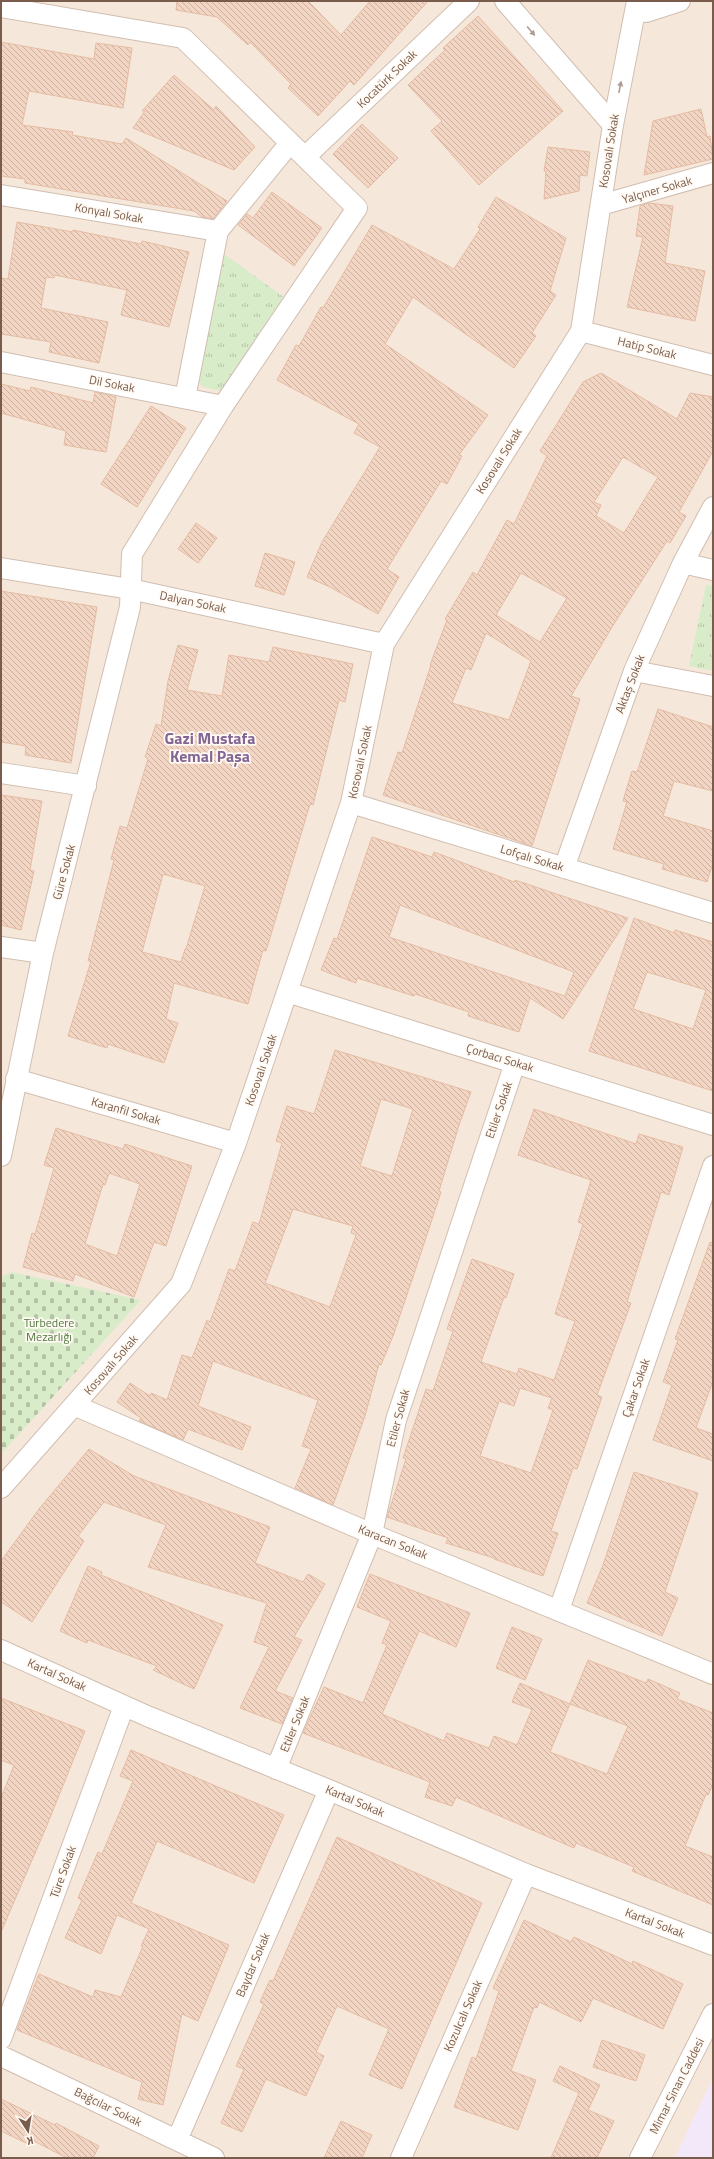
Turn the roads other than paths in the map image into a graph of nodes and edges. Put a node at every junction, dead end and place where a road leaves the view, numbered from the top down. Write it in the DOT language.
graph roads {
  1 [pos="469,1"];
  2 [pos="505,1"];
  3 [pos="680,1"];
  4 [pos="636,5"];
  5 [pos="1,7"];
  6 [pos="613,125"];
  7 [pos="290,143"];
  8 [pos="305,157"];
  9 [pos="713,173"];
  10 [pos="1,195"];
  11 [pos="601,205"];
  12 [pos="218,232"];
  13 [pos="581,331"];
  14 [pos="1,362"];
  15 [pos="713,365"];
  16 [pos="185,398"];
  17 [pos="223,406"];
  18 [pos="713,507"];
  19 [pos="684,562"];
  20 [pos="1,568"];
  21 [pos="713,570"];
  22 [pos="130,589"];
  23 [pos="384,644"];
  24 [pos="634,671"];
  25 [pos="713,686"];
  26 [pos="1,772"];
  27 [pos="86,786"];
  28 [pos="351,803"];
  29 [pos="564,868"];
  30 [pos="713,913"];
  31 [pos="1,948"];
  32 [pos="43,953"];
  33 [pos="287,992"];
  34 [pos="515,1063"];
  35 [pos="16,1079"];
  36 [pos="6,1106"];
  37 [pos="713,1125"];
  38 [pos="236,1142"];
  39 [pos="1,1156"];
  40 [pos="713,1166"];
  41 [pos="76,1406"];
  42 [pos="1,1488"];
  43 [pos="372,1534"];
  44 [pos="559,1610"];
  45 [pos="1,1650"];
  46 [pos="713,1674"];
  47 [pos="124,1706"];
  48 [pos="276,1770"];
  49 [pos="329,1790"];
  50 [pos="526,1874"];
  51 [pos="713,1945"];
  52 [pos="713,2014"];
  53 [pos="1,2039"];
  54 [pos="1,2056"];
  55 [pos="177,2140"];
  56 [pos="214,2158"];
  57 [pos="400,2158"];
  58 [pos="640,2158"];
  1 -- 8 [label="street, Kocatürk Sokak"];
  2 -- 6 [label="street, one-way"];
  3 -- 4 [label="street"];
  6 -- 4 [label="street, Kosovalı Sokak, one-way"];
  5 -- 7 [label="street"];
  6 -- 11 [label="street, Kosovalı Sokak"];
  7 -- 8 [label="street"];
  7 -- 12 [label="street"];
  8 -- 17 [label="street, Güre Sokak"];
  9 -- 11 [label="street, Yalçıner Sokak"];
  10 -- 12 [label="street, Konyalı Sokak"];
  11 -- 13 [label="street, Kosovalı Sokak"];
  12 -- 16 [label="street"];
  13 -- 15 [label="street, Hatip Sokak"];
  13 -- 23 [label="street, Kosovalı Sokak"];
  14 -- 16 [label="street, Dil Sokak"];
  16 -- 17 [label="street, Dil Sokak"];
  17 -- 22 [label="street, Güre Sokak"];
  18 -- 19 [label="street, Aktaş Sokak"];
  19 -- 21 [label="street"];
  19 -- 24 [label="street, Aktaş Sokak"];
  20 -- 22 [label="street, Dalyan Sokak"];
  22 -- 23 [label="street, Dalyan Sokak"];
  22 -- 27 [label="street, Güre Sokak"];
  23 -- 28 [label="street, Kosovalı Sokak"];
  24 -- 25 [label="street"];
  24 -- 29 [label="street, Aktaş Sokak"];
  26 -- 27 [label="street"];
  27 -- 32 [label="street, Güre Sokak"];
  28 -- 29 [label="street, Lofçalı Sokak"];
  28 -- 33 [label="street, Kosovalı Sokak"];
  29 -- 30 [label="street, Lofçalı Sokak"];
  31 -- 32 [label="street"];
  32 -- 35 [label="street, Güre Sokak"];
  33 -- 34 [label="street, Çorbacı Sokak"];
  33 -- 38 [label="street, Kosovalı Sokak"];
  34 -- 37 [label="street, Çorbacı Sokak"];
  34 -- 43 [label="street, Etiler Sokak"];
  35 -- 36 [label="street, Güre Sokak"];
  35 -- 38 [label="street, Karanfil Sokak"];
  36 -- 39 [label="street, Güre Sokak"];
  38 -- 41 [label="street, Kosovalı Sokak"];
  40 -- 44 [label="street, Çakar Sokak"];
  41 -- 42 [label="street, Kosovalı Sokak"];
  41 -- 43 [label="street, Karacan Sokak"];
  43 -- 44 [label="street, Karacan Sokak"];
  43 -- 48 [label="street, Etiler Sokak"];
  44 -- 46 [label="street, Karacan Sokak"];
  45 -- 47 [label="street, Kartal Sokak"];
  47 -- 48 [label="street, Kartal Sokak"];
  47 -- 53 [label="street, Türe Sokak"];
  48 -- 49 [label="street, Kartal Sokak"];
  49 -- 50 [label="street, Kartal Sokak"];
  49 -- 55 [label="street, Baydar Sokak"];
  50 -- 51 [label="street, Kartal Sokak"];
  50 -- 57 [label="street, Kozulcalı Sokak"];
  52 -- 58 [label="street, Mimar Sinan Caddesi"];
  54 -- 55 [label="street, Bağcılar Sokak"];
  55 -- 56 [label="street, Bağcılar Sokak"];
}
